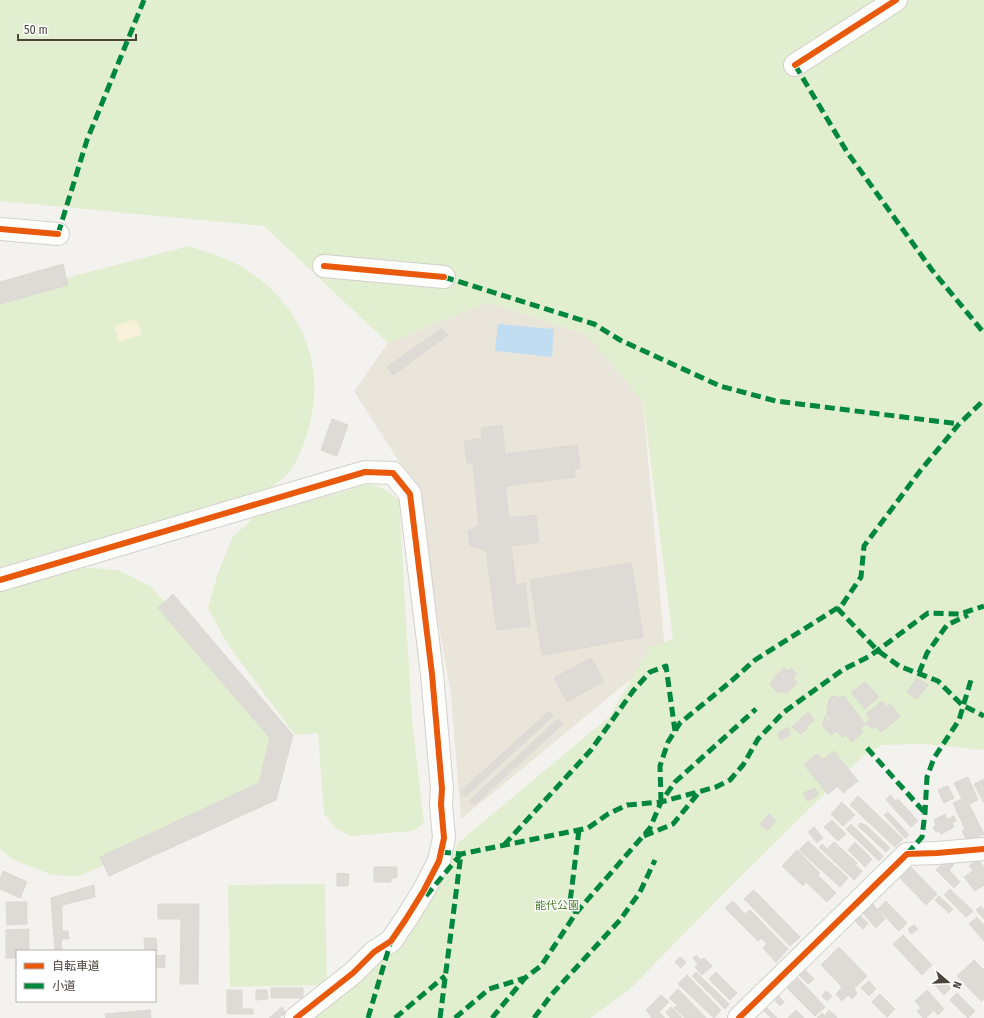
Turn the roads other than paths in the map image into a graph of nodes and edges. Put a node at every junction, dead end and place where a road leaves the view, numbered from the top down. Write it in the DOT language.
graph roads {
  1 [pos="896,0"];
  2 [pos="795,65"];
  3 [pos="0,229"];
  4 [pos="58,234"];
  5 [pos="324,266"];
  6 [pos="444,277"];
  7 [pos="0,580"];
  8 [pos="984,848"];
  9 [pos="296,1018"];
  10 [pos="739,1018"];
  1 -- 2 [label="street"];
  3 -- 4 [label="street"];
  5 -- 6 [label="street"];
  7 -- 9 [label="street"];
  8 -- 10 [label="street"];
}
